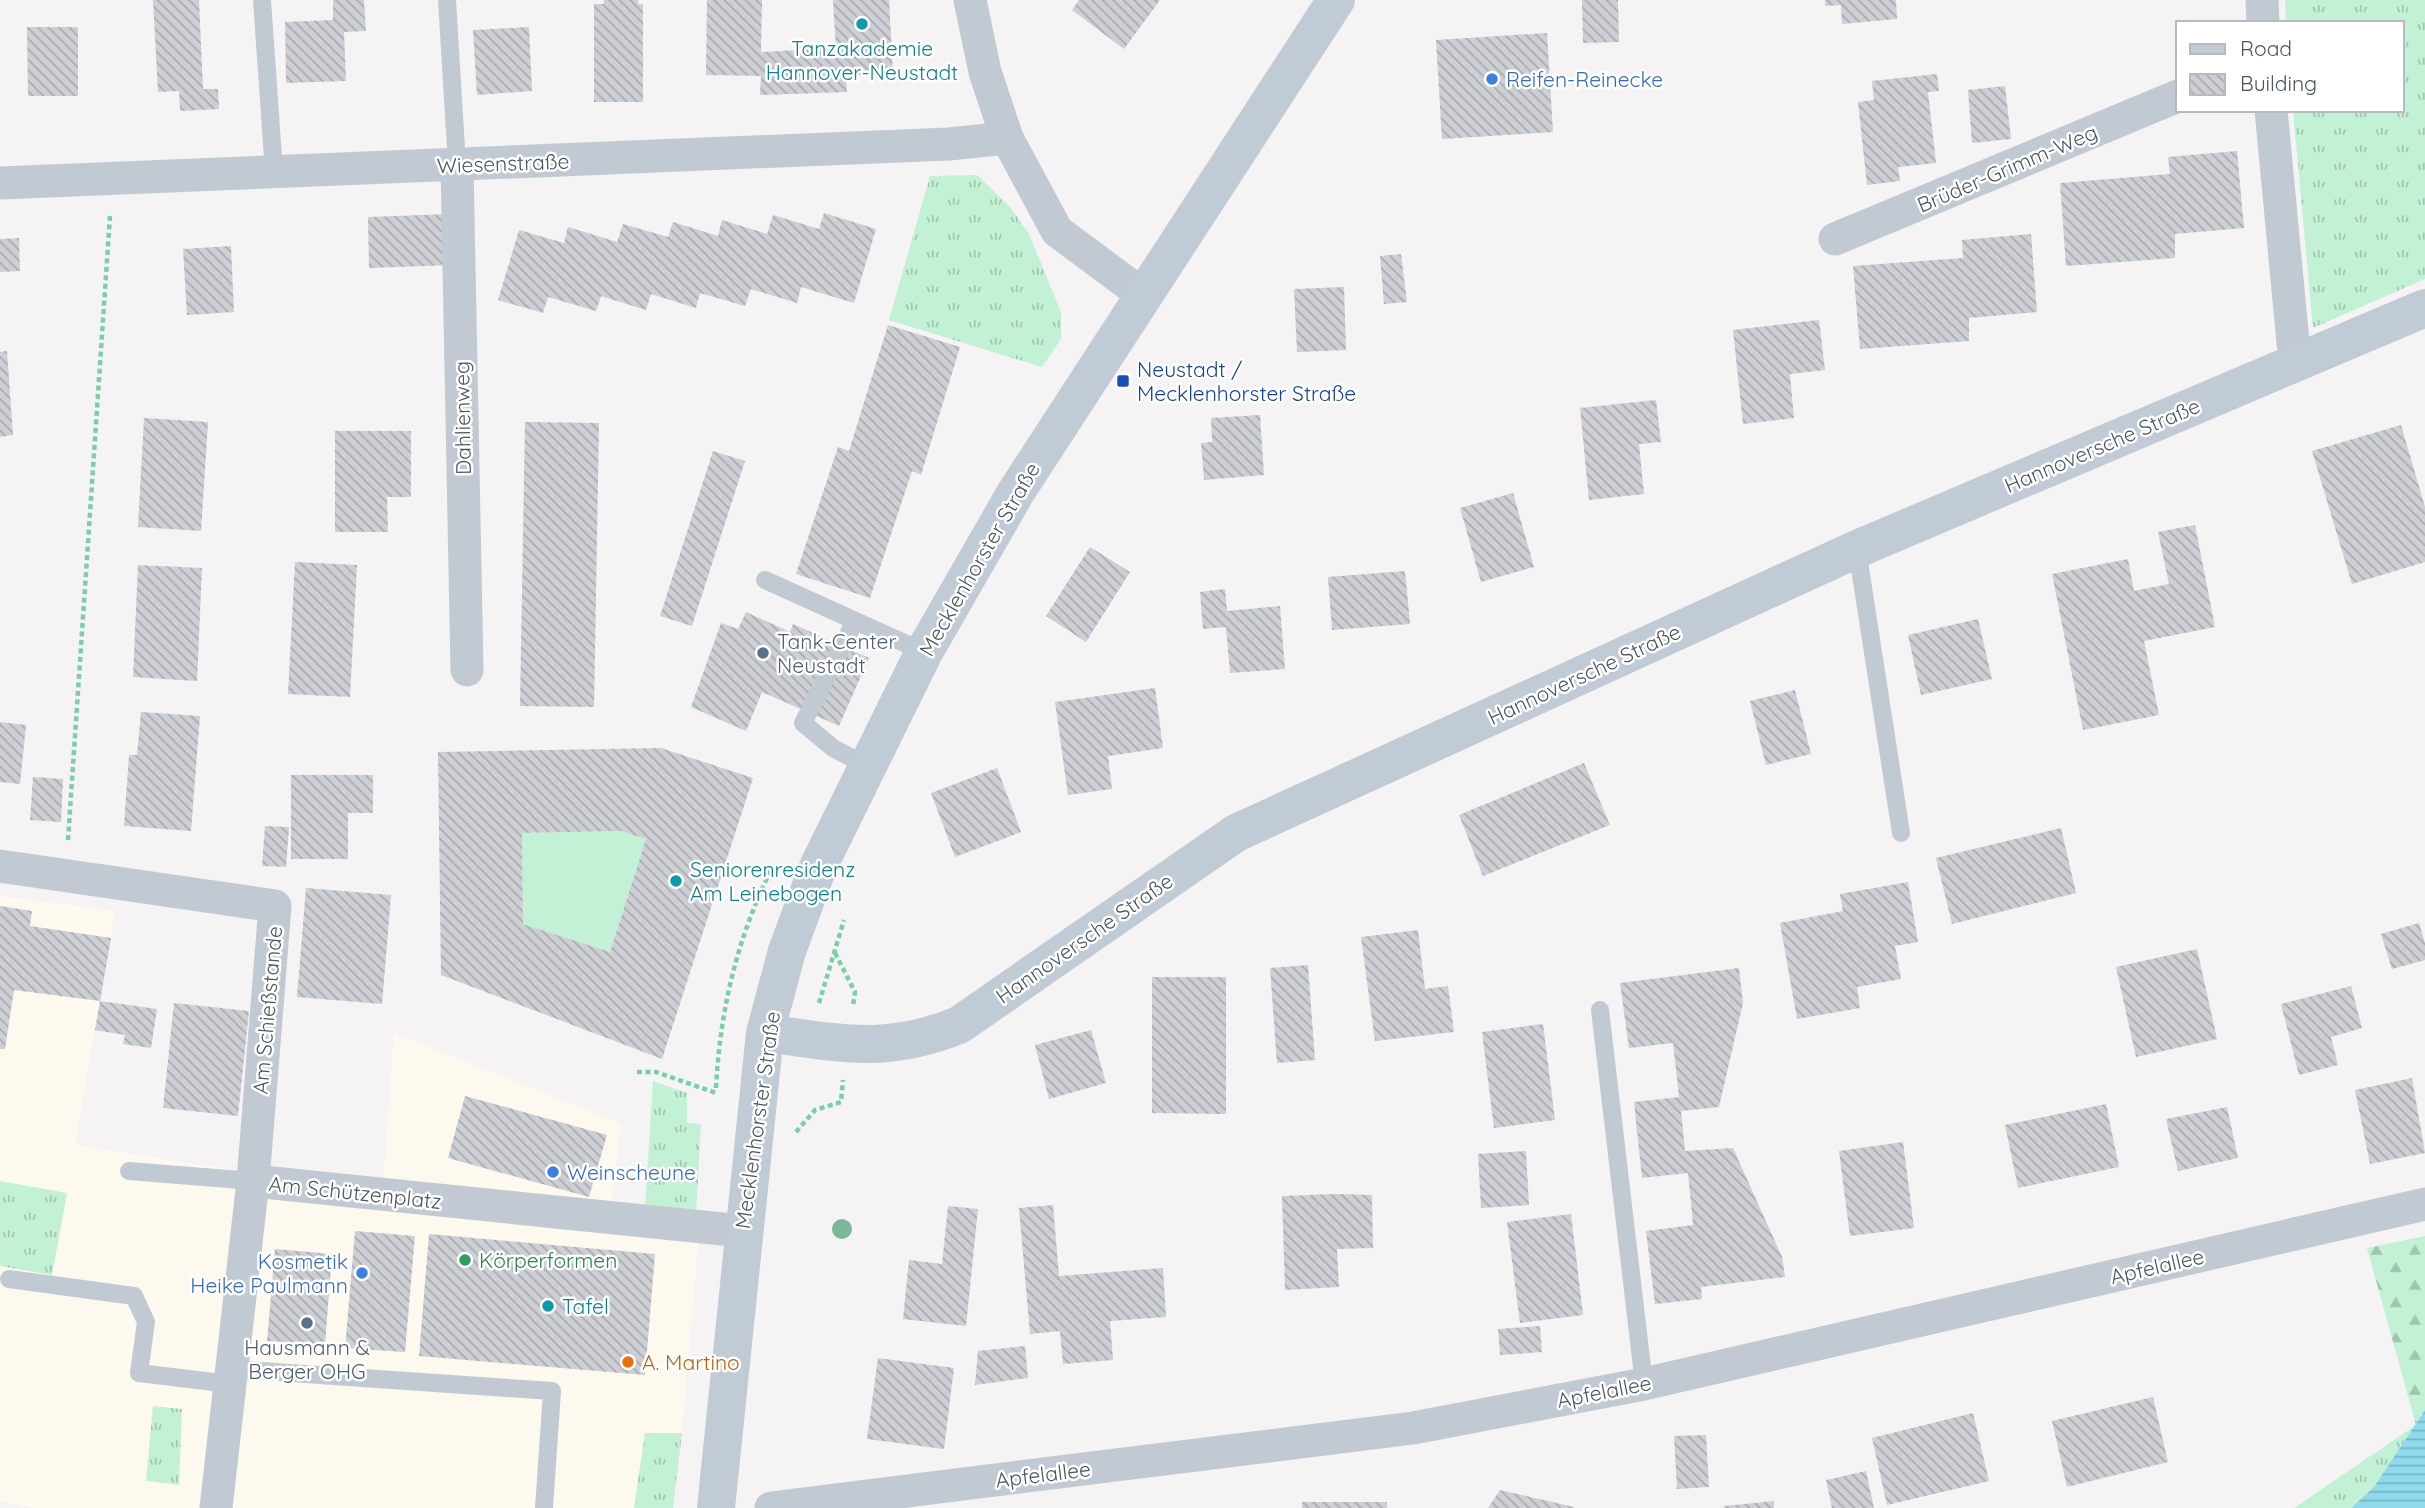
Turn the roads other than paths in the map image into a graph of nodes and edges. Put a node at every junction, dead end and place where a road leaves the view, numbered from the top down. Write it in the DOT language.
graph roads {
  1 [pos="262,0"];
  2 [pos="447,0"];
  3 [pos="970,0"];
  4 [pos="1336,0"];
  5 [pos="2262,0"];
  6 [pos="2263,21"];
  7 [pos="2176,97"];
  8 [pos="2271,112"];
  9 [pos="1007,138"];
  10 [pos="457,165"];
  11 [pos="274,172"];
  12 [pos="0,183"];
  13 [pos="1835,239"];
  14 [pos="1143,295"];
  15 [pos="2425,308"];
  16 [pos="2295,363"];
  17 [pos="1857,549"];
  18 [pos="765,580"];
  19 [pos="855,621"];
  20 [pos="924,652"];
  21 [pos="467,670"];
  22 [pos="867,766"];
  23 [pos="1901,833"];
  24 [pos="0,866"];
  25 [pos="1601,1010"];
  26 [pos="765,1034"];
  27 [pos="129,1171"];
  28 [pos="253,1181"];
  29 [pos="2425,1204"];
  30 [pos="742,1231"];
  31 [pos="9,1279"];
  32 [pos="231,1376"];
  33 [pos="1644,1384"];
  34 [pos="720,1507"];
  35 [pos="216,1508"];
  36 [pos="544,1508"];
  37 [pos="771,1508"];
  1 -- 11 [label="lane"];
  2 -- 10 [label="lane"];
  3 -- 9 [label="street"];
  4 -- 14 [label="main road, Mecklenhorster Straße"];
  5 -- 6 [label="street"];
  7 -- 13 [label="street, Brüder-Grimm-Weg"];
  8 -- 16 [label="street"];
  9 -- 10 [label="street, Wiesenstraße"];
  9 -- 14 [label="street"];
  10 -- 11 [label="street, Wiesenstraße"];
  10 -- 21 [label="street, Dahlienweg"];
  11 -- 12 [label="street, Wiesenstraße"];
  14 -- 20 [label="main road, Mecklenhorster Straße"];
  15 -- 16 [label="main road, Hannoversche Straße"];
  16 -- 17 [label="main road, Hannoversche Straße"];
  17 -- 23 [label="lane"];
  17 -- 26 [label="main road, Hannoversche Straße"];
  18 -- 19 [label="lane"];
  19 -- 20 [label="lane"];
  19 -- 22 [label="lane"];
  20 -- 22 [label="main road, Mecklenhorster Straße"];
  22 -- 26 [label="main road, Mecklenhorster Straße"];
  24 -- 28 [label="street, Am Schießstande"];
  25 -- 33 [label="lane"];
  26 -- 30 [label="main road, Mecklenhorster Straße"];
  27 -- 28 [label="lane"];
  28 -- 30 [label="street, Am Schützenplatz"];
  28 -- 32 [label="street, Am Schützenplatz"];
  29 -- 33 [label="street, Apfelallee"];
  30 -- 34 [label="main road, Mecklenhorster Straße"];
  31 -- 32 [label="lane"];
  32 -- 35 [label="street, Am Schützenplatz"];
  32 -- 36 [label="lane"];
  33 -- 37 [label="street, Apfelallee"];
}
